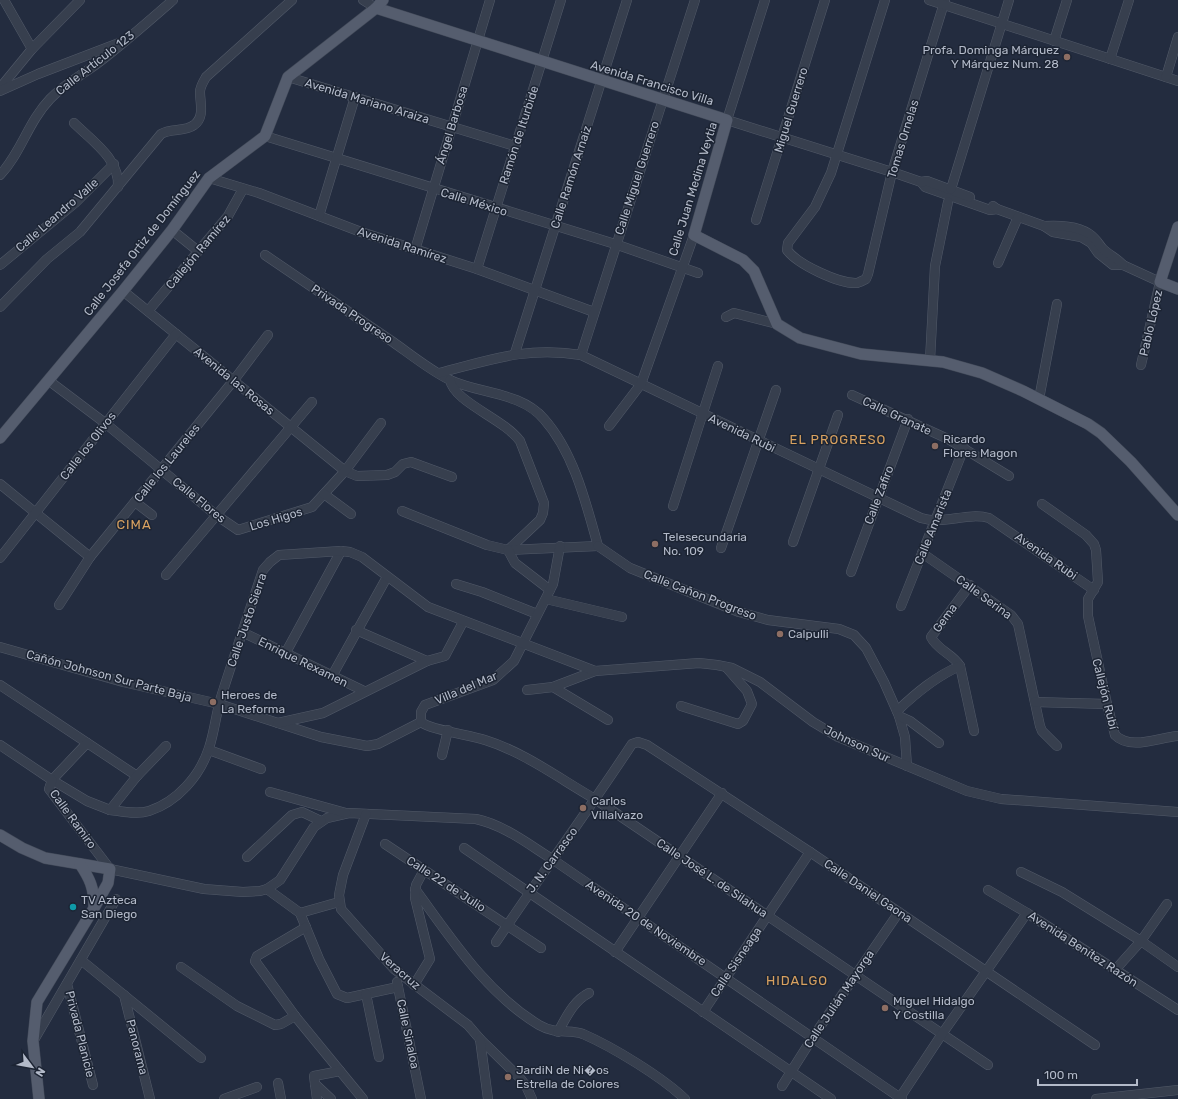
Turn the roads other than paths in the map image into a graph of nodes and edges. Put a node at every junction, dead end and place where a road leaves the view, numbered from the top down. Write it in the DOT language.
graph roads {
  1 [pos="4,0"];
  2 [pos="80,0"];
  3 [pos="173,0"];
  4 [pos="292,0"];
  5 [pos="363,0"];
  6 [pos="490,0"];
  7 [pos="561,0"];
  8 [pos="627,0"];
  9 [pos="695,0"];
  10 [pos="765,0"];
  11 [pos="825,0"];
  12 [pos="885,0"];
  13 [pos="929,0"];
  14 [pos="1009,0"];
  15 [pos="1067,0"];
  16 [pos="1129,0"];
  17 [pos="944,2"];
  18 [pos="380,4"];
  19 [pos="1002,24"];
  20 [pos="1178,37"];
  21 [pos="477,40"];
  22 [pos="1054,41"];
  23 [pos="122,42"];
  24 [pos="31,46"];
  25 [pos="1110,59"];
  26 [pos="542,61"];
  27 [pos="288,77"];
  28 [pos="1166,77"];
  29 [pos="601,81"];
  30 [pos="1178,81"];
  31 [pos="0,88"];
  32 [pos="0,91"];
  33 [pos="355,97"];
  34 [pos="663,100"];
  35 [pos="728,120"];
  36 [pos="74,123"];
  37 [pos="452,126"];
  38 [pos="265,136"];
  39 [pos="782,137"];
  40 [pos="515,146"];
  41 [pos="836,154"];
  42 [pos="337,158"];
  43 [pos="114,164"];
  44 [pos="892,172"];
  45 [pos="0,175"];
  46 [pos="209,178"];
  47 [pos="921,182"];
  48 [pos="118,187"];
  49 [pos="243,189"];
  50 [pos="433,189"];
  51 [pos="951,189"];
  52 [pos="948,202"];
  53 [pos="495,208"];
  54 [pos="997,209"];
  55 [pos="319,216"];
  56 [pos="1018,217"];
  57 [pos="756,220"];
  58 [pos="555,227"];
  59 [pos="1178,227"];
  60 [pos="172,230"];
  61 [pos="694,235"];
  62 [pos="615,244"];
  63 [pos="415,250"];
  64 [pos="198,251"];
  65 [pos="265,255"];
  66 [pos="998,263"];
  67 [pos="0,265"];
  68 [pos="684,267"];
  69 [pos="477,269"];
  70 [pos="698,273"];
  71 [pos="1160,282"];
  72 [pos="1178,289"];
  73 [pos="535,290"];
  74 [pos="123,291"];
  75 [pos="1057,304"];
  76 [pos="0,307"];
  77 [pos="148,311"];
  78 [pos="594,312"];
  79 [pos="726,317"];
  80 [pos="777,324"];
  81 [pos="176,334"];
  82 [pos="268,335"];
  83 [pos="516,353"];
  84 [pos="581,355"];
  85 [pos="930,360"];
  86 [pos="1141,365"];
  87 [pos="718,366"];
  88 [pos="439,373"];
  89 [pos="48,380"];
  90 [pos="234,380"];
  91 [pos="450,380"];
  92 [pos="641,384"];
  93 [pos="776,390"];
  94 [pos="852,395"];
  95 [pos="1039,399"];
  96 [pos="312,402"];
  97 [pos="702,414"];
  98 [pos="838,415"];
  99 [pos="908,419"];
  100 [pos="105,424"];
  101 [pos="381,424"];
  102 [pos="609,426"];
  103 [pos="291,427"];
  104 [pos="0,438"];
  105 [pos="759,441"];
  106 [pos="964,448"];
  107 [pos="820,469"];
  108 [pos="162,470"];
  109 [pos="345,471"];
  110 [pos="1009,476"];
  111 [pos="452,477"];
  112 [pos="0,484"];
  113 [pos="324,494"];
  114 [pos="877,498"];
  115 [pos="135,502"];
  116 [pos="1042,504"];
  117 [pos="673,506"];
  118 [pos="402,511"];
  119 [pos="35,513"];
  120 [pos="351,514"];
  121 [pos="152,515"];
  122 [pos="216,515"];
  123 [pos="1178,515"];
  124 [pos="936,521"];
  125 [pos="238,530"];
  126 [pos="793,542"];
  127 [pos="560,546"];
  128 [pos="598,546"];
  129 [pos="720,548"];
  130 [pos="508,550"];
  131 [pos="341,551"];
  132 [pos="922,553"];
  133 [pos="90,557"];
  134 [pos="0,558"];
  135 [pos="851,572"];
  136 [pos="166,575"];
  137 [pos="387,577"];
  138 [pos="456,584"];
  139 [pos="970,585"];
  140 [pos="550,590"];
  141 [pos="1094,590"];
  142 [pos="546,599"];
  143 [pos="58,605"];
  144 [pos="901,606"];
  145 [pos="537,614"];
  146 [pos="622,617"];
  147 [pos="463,622"];
  148 [pos="356,630"];
  149 [pos="242,632"];
  150 [pos="524,644"];
  151 [pos="0,647"];
  152 [pos="285,654"];
  153 [pos="428,661"];
  154 [pos="960,666"];
  155 [pos="726,667"];
  156 [pos="594,671"];
  157 [pos="332,676"];
  158 [pos="0,685"];
  159 [pos="553,687"];
  160 [pos="527,690"];
  161 [pos="364,691"];
  162 [pos="1035,702"];
  163 [pos="219,704"];
  164 [pos="1107,704"];
  165 [pos="681,706"];
  166 [pos="898,713"];
  167 [pos="608,720"];
  168 [pos="421,722"];
  169 [pos="275,723"];
  170 [pos="448,730"];
  171 [pos="974,731"];
  172 [pos="1178,736"];
  173 [pos="638,742"];
  174 [pos="939,743"];
  175 [pos="87,744"];
  176 [pos="0,745"];
  177 [pos="166,746"];
  178 [pos="1057,746"];
  179 [pos="209,748"];
  180 [pos="442,755"];
  181 [pos="907,766"];
  182 [pos="262,769"];
  183 [pos="137,776"];
  184 [pos="52,780"];
  185 [pos="270,792"];
  186 [pos="722,793"];
  187 [pos="595,799"];
  188 [pos="110,810"];
  189 [pos="1178,812"];
  190 [pos="349,814"];
  191 [pos="366,814"];
  192 [pos="321,821"];
  193 [pos="0,834"];
  194 [pos="385,844"];
  195 [pos="464,848"];
  196 [pos="810,852"];
  197 [pos="247,857"];
  198 [pos="680,858"];
  199 [pos="552,859"];
  200 [pos="80,864"];
  201 [pos="110,869"];
  202 [pos="424,870"];
  203 [pos="1021,872"];
  204 [pos="267,889"];
  205 [pos="415,890"];
  206 [pos="988,890"];
  207 [pos="528,893"];
  208 [pos="116,899"];
  209 [pos="339,902"];
  210 [pos="1167,904"];
  211 [pos="94,908"];
  212 [pos="300,912"];
  213 [pos="899,912"];
  214 [pos="1027,913"];
  215 [pos="767,915"];
  216 [pos="638,919"];
  217 [pos="508,925"];
  218 [pos="306,927"];
  219 [pos="1141,941"];
  220 [pos="496,942"];
  221 [pos="541,948"];
  222 [pos="615,952"];
  223 [pos="81,960"];
  224 [pos="181,967"];
  225 [pos="1178,967"];
  226 [pos="394,969"];
  227 [pos="1115,970"];
  228 [pos="985,971"];
  229 [pos="855,975"];
  230 [pos="726,978"];
  231 [pos="67,984"];
  232 [pos="414,985"];
  233 [pos="398,987"];
  234 [pos="589,993"];
  235 [pos="366,994"];
  236 [pos="124,995"];
  237 [pos="1178,1010"];
  238 [pos="703,1012"];
  239 [pos="295,1016"];
  240 [pos="558,1032"];
  241 [pos="942,1034"];
  242 [pos="813,1037"];
  243 [pos="480,1039"];
  244 [pos="33,1041"];
  245 [pos="1095,1045"];
  246 [pos="379,1057"];
  247 [pos="201,1058"];
  248 [pos="988,1065"];
  249 [pos="790,1071"];
  250 [pos="340,1072"];
  251 [pos="315,1080"];
  252 [pos="278,1083"];
  253 [pos="93,1085"];
  254 [pos="258,1086"];
  255 [pos="782,1086"];
  256 [pos="1178,1090"];
  257 [pos="39,1099"];
  258 [pos="150,1099"];
  259 [pos="224,1099"];
  260 [pos="281,1099"];
  261 [pos="317,1099"];
  262 [pos="331,1099"];
  263 [pos="363,1099"];
  264 [pos="421,1099"];
  265 [pos="488,1099"];
  266 [pos="530,1099"];
  267 [pos="685,1099"];
  268 [pos="831,1099"];
  269 [pos="901,1099"];
  270 [pos="1096,1099"];
  1 -- 24 [label="street"];
  2 -- 24 [label="street"];
  3 -- 23 [label="street, Calle Artículo 123"];
  4 -- 48 [label="street"];
  5 -- 18 [label="street"];
  6 -- 21 [label="street, Ángel Barbosa"];
  7 -- 26 [label="street, Ramón de Iturbide"];
  8 -- 29 [label="street, Calle Ramón Arnaiz"];
  9 -- 34 [label="street, Calle Miguel Guerrero"];
  10 -- 35 [label="street, Calle Juan Medina Veytia"];
  11 -- 39 [label="street, Miguel Guerrero"];
  12 -- 41 [label="street"];
  13 -- 17 [label="street"];
  14 -- 19 [label="street"];
  15 -- 22 [label="street"];
  16 -- 25 [label="street"];
  17 -- 19 [label="street"];
  17 -- 44 [label="street, Tomas Ornelas"];
  18 -- 21 [label="main road, Avenida Francisco Villa"];
  18 -- 27 [label="main road"];
  19 -- 22 [label="street"];
  19 -- 51 [label="street"];
  20 -- 28 [label="street"];
  21 -- 26 [label="main road, Avenida Francisco Villa"];
  21 -- 37 [label="street, Ángel Barbosa"];
  22 -- 25 [label="street"];
  23 -- 32 [label="street"];
  23 -- 45 [label="street, Calle Artículo 123"];
  24 -- 31 [label="street"];
  25 -- 28 [label="street"];
  26 -- 29 [label="main road, Avenida Francisco Villa"];
  26 -- 40 [label="street, Ramón de Iturbide"];
  27 -- 33 [label="street, Avenida Mariano Araiza"];
  27 -- 38 [label="main road"];
  28 -- 30 [label="street"];
  29 -- 34 [label="main road, Avenida Francisco Villa"];
  29 -- 58 [label="street, Calle Ramón Arnaiz"];
  33 -- 37 [label="street, Avenida Mariano Araiza"];
  33 -- 42 [label="street"];
  34 -- 35 [label="main road, Avenida Francisco Villa"];
  34 -- 62 [label="street, Calle Miguel Guerrero"];
  35 -- 39 [label="street, Avenida Francisco Villa"];
  35 -- 61 [label="main road, Calle Juan Medina Veytia"];
  36 -- 43 [label="street"];
  37 -- 40 [label="street, Avenida Mariano Araiza"];
  37 -- 50 [label="street, Ángel Barbosa"];
  38 -- 42 [label="street, Calle México"];
  38 -- 46 [label="main road, Calle Josefa Ortiz de Domínguez"];
  39 -- 41 [label="street, Avenida Francisco Villa"];
  39 -- 57 [label="street, Miguel Guerrero"];
  40 -- 53 [label="street, Ramón de Iturbide"];
  41 -- 44 [label="street, Avenida Francisco Villa"];
  41 -- 44 [label="street, Tomas Ornelas"];
  42 -- 50 [label="street, Calle México"];
  42 -- 55 [label="street"];
  43 -- 48 [label="street"];
  43 -- 67 [label="street, Calle Leandro Valle"];
  44 -- 47 [label="street, Avenida Francisco Villa"];
  46 -- 49 [label="street, Avenida Ramírez"];
  46 -- 60 [label="main road, Calle Josefa Ortiz de Domínguez"];
  47 -- 51 [label="street, Avenida Francisco Villa"];
  47 -- 54 [label="street, Avenida Francisco Villa"];
  48 -- 76 [label="street"];
  49 -- 55 [label="street, Avenida Ramírez"];
  49 -- 64 [label="street, Callejón Ramírez"];
  50 -- 53 [label="street, Calle México"];
  50 -- 63 [label="street, Ángel Barbosa"];
  51 -- 54 [label="street, Avenida Francisco Villa"];
  52 -- 85 [label="street"];
  53 -- 58 [label="street, Calle México"];
  53 -- 69 [label="street, Ramón de Iturbide"];
  54 -- 56 [label="street, Avenida Francisco Villa"];
  55 -- 63 [label="street, Avenida Ramírez"];
  56 -- 66 [label="street"];
  56 -- 71 [label="street, Avenida Francisco Villa"];
  58 -- 62 [label="street, Calle México"];
  58 -- 73 [label="street, Calle Ramón Arnaiz"];
  59 -- 71 [label="main road"];
  60 -- 64 [label="street"];
  60 -- 74 [label="main road, Calle Josefa Ortiz de Domínguez"];
  61 -- 68 [label="street, Calle Juan Medina Veytia"];
  61 -- 80 [label="main road"];
  62 -- 68 [label="street, Calle México"];
  62 -- 78 [label="street, Calle Miguel Guerrero"];
  63 -- 69 [label="street, Avenida Ramírez"];
  64 -- 77 [label="street, Callejón Ramírez"];
  65 -- 88 [label="street, Privada Progreso"];
  68 -- 70 [label="street, Calle México"];
  68 -- 92 [label="street, Calle Juan Medina Veytia"];
  69 -- 73 [label="street, Avenida Ramírez"];
  71 -- 72 [label="main road, Avenida Francisco Villa"];
  71 -- 86 [label="street, Pablo López"];
  73 -- 78 [label="street, Avenida Ramírez"];
  73 -- 83 [label="street, Calle Ramón Arnaiz"];
  74 -- 77 [label="street, Avenida las Rosas"];
  74 -- 89 [label="main road, Calle Josefa Ortiz de Domínguez"];
  75 -- 95 [label="street"];
  77 -- 81 [label="street, Avenida las Rosas"];
  78 -- 84 [label="street, Calle Miguel Guerrero"];
  79 -- 80 [label="street"];
  80 -- 85 [label="main road"];
  81 -- 90 [label="street, Avenida las Rosas"];
  81 -- 100 [label="street, Calle los Olivos"];
  82 -- 90 [label="street, Calle los Laureles"];
  83 -- 84 [label="street, Avenida Rubi"];
  83 -- 88 [label="street, Avenida Rubi"];
  84 -- 92 [label="street, Avenida Rubi"];
  85 -- 95 [label="main road"];
  87 -- 97 [label="street"];
  88 -- 91 [label="street, Privada Progreso"];
  89 -- 100 [label="street, Calle Flores"];
  89 -- 104 [label="main road, Calle Josefa Ortiz de Domínguez"];
  90 -- 103 [label="street, Avenida las Rosas"];
  90 -- 108 [label="street, Calle los Laureles"];
  91 -- 128 [label="street"];
  91 -- 130 [label="street"];
  92 -- 97 [label="street, Avenida Rubi"];
  92 -- 102 [label="street, Calle Juan Medina Veytia"];
  93 -- 105 [label="street"];
  94 -- 99 [label="street, Calle Granate"];
  95 -- 123 [label="main road"];
  96 -- 103 [label="street"];
  97 -- 105 [label="street, Avenida Rubi"];
  97 -- 117 [label="street"];
  98 -- 107 [label="street"];
  99 -- 106 [label="street, Calle Granate"];
  99 -- 114 [label="street, Calle Zafiro"];
  100 -- 108 [label="street, Calle Flores"];
  100 -- 119 [label="street, Calle los Olivos"];
  101 -- 109 [label="street, Los Higos"];
  103 -- 109 [label="street, Avenida las Rosas"];
  103 -- 122 [label="street"];
  105 -- 107 [label="street, Avenida Rubi"];
  105 -- 129 [label="street"];
  106 -- 110 [label="street, Calle Granate"];
  106 -- 124 [label="street, Calle Amarista"];
  107 -- 114 [label="street, Avenida Rubi"];
  107 -- 126 [label="street"];
  108 -- 115 [label="street, Calle los Laureles"];
  108 -- 122 [label="street, Calle Flores"];
  109 -- 111 [label="street"];
  109 -- 113 [label="street, Los Higos"];
  112 -- 119 [label="street"];
  113 -- 120 [label="street"];
  113 -- 125 [label="street, Los Higos"];
  114 -- 124 [label="street, Avenida Rubi"];
  114 -- 135 [label="street, Calle Zafiro"];
  115 -- 121 [label="street"];
  115 -- 133 [label="street, Calle los Laureles"];
  116 -- 141 [label="street, Callejón Rubí"];
  118 -- 130 [label="street"];
  119 -- 133 [label="street"];
  119 -- 134 [label="street, Calle los Olivos"];
  122 -- 125 [label="street, Calle Flores"];
  122 -- 136 [label="street"];
  124 -- 132 [label="street, Calle Amarista"];
  124 -- 141 [label="street, Avenida Rubi"];
  127 -- 128 [label="street"];
  127 -- 130 [label="street"];
  127 -- 140 [label="street, Villa del Mar"];
  128 -- 166 [label="street, Calle Cañon Progreso"];
  130 -- 140 [label="street"];
  131 -- 137 [label="street, Calle Justo Sierra"];
  131 -- 149 [label="street, Calle Justo Sierra"];
  131 -- 152 [label="street"];
  132 -- 139 [label="street, Calle Serina"];
  132 -- 144 [label="street, Calle Amarista"];
  133 -- 143 [label="street, Calle los Laureles"];
  137 -- 147 [label="street, Calle Justo Sierra"];
  137 -- 148 [label="street"];
  138 -- 145 [label="street"];
  139 -- 154 [label="street, Gema"];
  139 -- 162 [label="street, Calle Serina"];
  140 -- 142 [label="street, Villa del Mar"];
  141 -- 164 [label="street, Callejón Rubí"];
  142 -- 145 [label="street, Villa del Mar"];
  142 -- 146 [label="street"];
  145 -- 150 [label="street, Villa del Mar"];
  147 -- 150 [label="street, Calle Justo Sierra"];
  147 -- 153 [label="street"];
  148 -- 153 [label="street"];
  148 -- 157 [label="street"];
  149 -- 152 [label="street, Enrique Rexamen"];
  149 -- 163 [label="street, Calle Justo Sierra"];
  150 -- 156 [label="street, Calle Justo Sierra"];
  150 -- 168 [label="street, Villa del Mar"];
  151 -- 163 [label="street, Cañón Johnson Sur Parte Baja"];
  152 -- 157 [label="street, Enrique Rexamen"];
  153 -- 161 [label="street"];
  154 -- 166 [label="street"];
  154 -- 171 [label="street"];
  155 -- 156 [label="street, Johnson Sur"];
  155 -- 165 [label="street"];
  155 -- 181 [label="street, Johnson Sur"];
  156 -- 159 [label="street, Johnson Sur"];
  157 -- 161 [label="street, Enrique Rexamen"];
  158 -- 175 [label="street"];
  159 -- 160 [label="street, Johnson Sur"];
  159 -- 167 [label="street"];
  161 -- 169 [label="street"];
  162 -- 164 [label="street"];
  162 -- 178 [label="street, Calle Serina"];
  163 -- 169 [label="street"];
  163 -- 179 [label="street, Calle Justo Sierra"];
  164 -- 172 [label="street, Callejón Rubí"];
  166 -- 174 [label="street"];
  166 -- 181 [label="street, Calle Cañon Progreso"];
  168 -- 169 [label="street"];
  168 -- 170 [label="street, Calle José L. de Silahua"];
  170 -- 180 [label="street"];
  170 -- 187 [label="street, Calle José L. de Silahua"];
  173 -- 186 [label="street, Calle Daniel Gaona"];
  173 -- 187 [label="street, J. N. Carrasco"];
  175 -- 183 [label="street"];
  175 -- 184 [label="street"];
  176 -- 184 [label="street, Calle Ramiro"];
  177 -- 183 [label="street"];
  179 -- 182 [label="street"];
  179 -- 188 [label="street, Calle Justo Sierra"];
  181 -- 189 [label="street, Johnson Sur"];
  183 -- 188 [label="street"];
  184 -- 188 [label="street, Calle Justo Sierra"];
  184 -- 201 [label="street, Calle Ramiro"];
  185 -- 190 [label="street"];
  186 -- 196 [label="street, Calle Daniel Gaona"];
  186 -- 198 [label="street"];
  187 -- 198 [label="street, Calle José L. de Silahua"];
  187 -- 199 [label="street, J. N. Carrasco"];
  190 -- 191 [label="street, Avenida 20 de Noviembre"];
  190 -- 192 [label="street"];
  191 -- 199 [label="street, Avenida 20 de Noviembre"];
  191 -- 209 [label="street"];
  192 -- 197 [label="street"];
  192 -- 204 [label="street"];
  193 -- 200 [label="main road"];
  194 -- 202 [label="street, Calle 22 de Julio"];
  195 -- 207 [label="street"];
  196 -- 213 [label="street, Calle Daniel Gaona"];
  196 -- 215 [label="street, Calle Sisneaga"];
  198 -- 215 [label="street, Calle José L. de Silahua"];
  198 -- 216 [label="street"];
  199 -- 207 [label="street, J. N. Carrasco"];
  199 -- 216 [label="street, Avenida 20 de Noviembre"];
  200 -- 201 [label="main road"];
  200 -- 211 [label="main road"];
  201 -- 204 [label="street"];
  201 -- 211 [label="main road"];
  202 -- 205 [label="street"];
  202 -- 217 [label="street, Calle 22 de Julio"];
  203 -- 219 [label="street"];
  204 -- 212 [label="street"];
  205 -- 232 [label="street"];
  205 -- 240 [label="street"];
  206 -- 214 [label="street, Avenida Benítez Razón"];
  207 -- 217 [label="street, J. N. Carrasco"];
  207 -- 222 [label="street"];
  208 -- 223 [label="street"];
  209 -- 212 [label="street"];
  209 -- 226 [label="street, Veracruz"];
  210 -- 219 [label="street"];
  211 -- 244 [label="main road"];
  212 -- 218 [label="street"];
  213 -- 228 [label="street, Calle Daniel Gaona"];
  213 -- 229 [label="street, Calle Julián Mayorga"];
  214 -- 227 [label="street, Avenida Benítez Razón"];
  214 -- 228 [label="street"];
  215 -- 229 [label="street, Calle José L. de Silahua"];
  215 -- 230 [label="street, Calle Sisneaga"];
  216 -- 222 [label="street"];
  216 -- 230 [label="street, Avenida 20 de Noviembre"];
  217 -- 220 [label="street, J. N. Carrasco"];
  217 -- 221 [label="street, Calle 22 de Julio"];
  218 -- 235 [label="street"];
  218 -- 239 [label="street"];
  219 -- 225 [label="street"];
  219 -- 227 [label="street"];
  222 -- 238 [label="street"];
  223 -- 231 [label="street"];
  223 -- 236 [label="street"];
  224 -- 239 [label="street"];
  226 -- 232 [label="street, Veracruz"];
  226 -- 233 [label="street, Calle Sinaloa"];
  227 -- 237 [label="street, Avenida Benítez Razón"];
  228 -- 241 [label="street"];
  228 -- 245 [label="street, Calle Daniel Gaona"];
  229 -- 241 [label="street, Calle José L. de Silahua"];
  229 -- 242 [label="street, Calle Julián Mayorga"];
  230 -- 238 [label="street, Calle Sisneaga"];
  230 -- 242 [label="street, Avenida 20 de Noviembre"];
  231 -- 244 [label="street"];
  231 -- 253 [label="street, Privada Planicie"];
  232 -- 243 [label="street, Veracruz"];
  233 -- 235 [label="street"];
  233 -- 264 [label="street, Calle Sinaloa"];
  234 -- 240 [label="street"];
  235 -- 246 [label="street"];
  236 -- 247 [label="street"];
  236 -- 258 [label="street, Panorama"];
  238 -- 249 [label="street"];
  239 -- 250 [label="street"];
  240 -- 267 [label="street"];
  241 -- 248 [label="street, Calle José L. de Silahua"];
  241 -- 269 [label="street"];
  242 -- 249 [label="street, Calle Julián Mayorga"];
  242 -- 269 [label="street, Avenida 20 de Noviembre"];
  243 -- 265 [label="street"];
  243 -- 266 [label="street, Veracruz"];
  244 -- 257 [label="main road"];
  249 -- 255 [label="street, Calle Julián Mayorga"];
  249 -- 268 [label="street"];
  250 -- 251 [label="street"];
  250 -- 263 [label="street"];
  251 -- 261 [label="street"];
  251 -- 262 [label="street"];
  252 -- 260 [label="street"];
  254 -- 259 [label="street"];
  256 -- 270 [label="street"];
}
